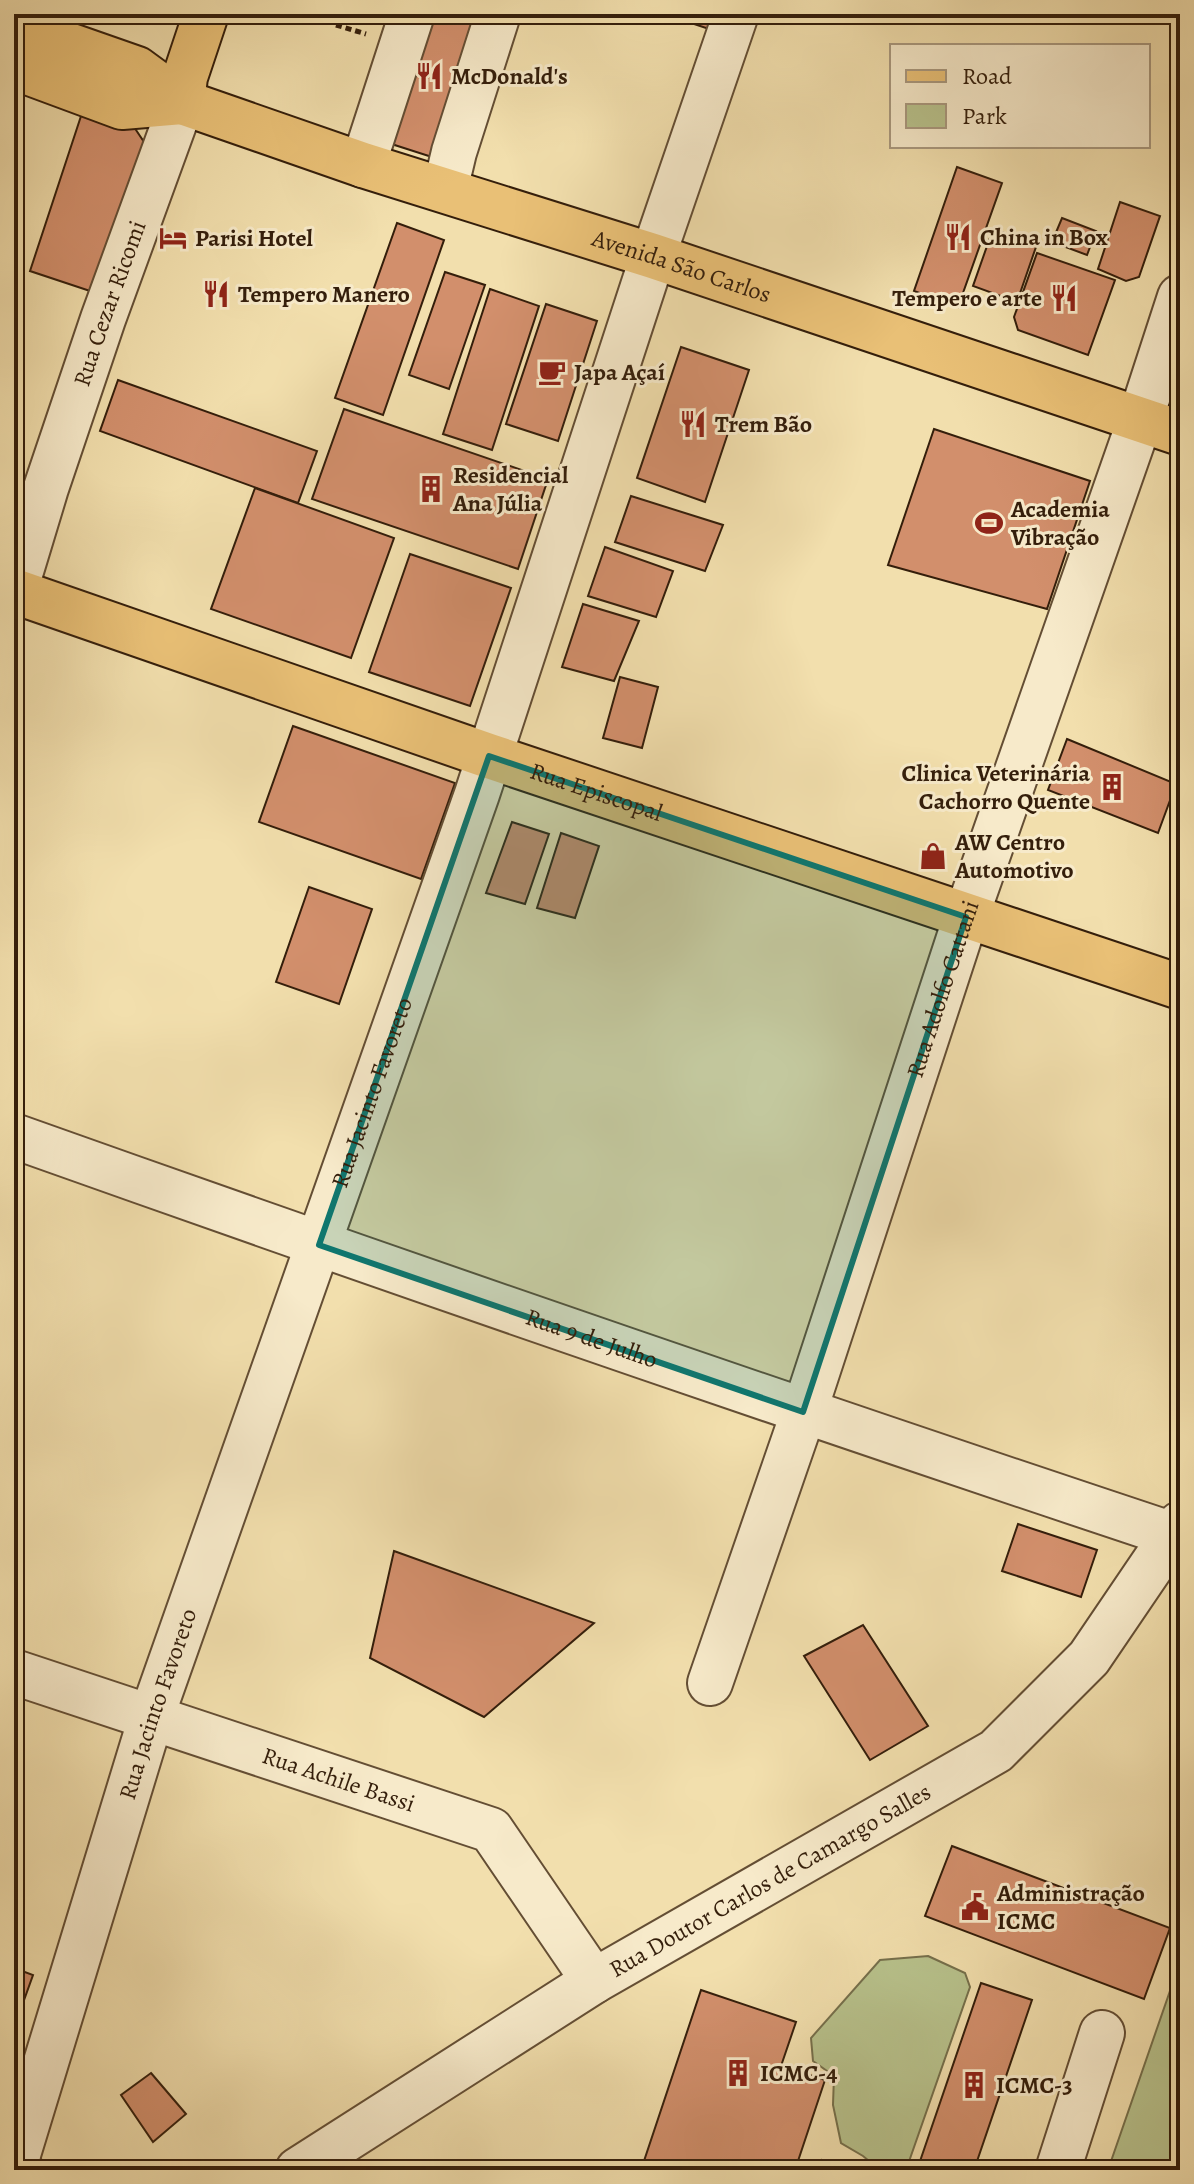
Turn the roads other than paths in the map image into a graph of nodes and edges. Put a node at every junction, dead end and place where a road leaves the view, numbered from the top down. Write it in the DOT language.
graph roads {
  1 [pos="206,14"];
  2 [pos="498,14"];
  3 [pos="736,14"];
  4 [pos="14,26"];
  5 [pos="395,26"];
  6 [pos="14,67"];
  7 [pos="182,102"];
  8 [pos="363,165"];
  9 [pos="445,190"];
  10 [pos="653,256"];
  11 [pos="1180,297"];
  12 [pos="1160,426"];
  13 [pos="14,592"];
  14 [pos="489,756"];
  15 [pos="966,917"];
  16 [pos="1180,987"];
  17 [pos="14,1136"];
  18 [pos="319,1245"];
  19 [pos="803,1412"];
  20 [pos="1177,1530"];
  21 [pos="14,1672"];
  22 [pos="710,1683"];
  23 [pos="151,1718"];
  24 [pos="594,1981"];
  25 [pos="1102,2033"];
  26 [pos="21,2170"];
  27 [pos="298,2170"];
  28 [pos="1058,2170"];
  1 -- 7 [label="main road, Rua Cezar Ricomi"];
  2 -- 9 [label="street"];
  3 -- 10 [label="street, Rua Jacinto Favoreto"];
  4 -- 7 [label="main road, Avenida São Carlos"];
  5 -- 8 [label="street"];
  6 -- 7 [label="main road, Avenida São Carlos"];
  7 -- 8 [label="main road, Avenida São Carlos"];
  7 -- 13 [label="street, Rua Cezar Ricomi"];
  8 -- 9 [label="main road, Avenida São Carlos"];
  9 -- 10 [label="main road, Avenida São Carlos"];
  10 -- 12 [label="main road, Avenida São Carlos"];
  10 -- 14 [label="street, Rua Jacinto Favoreto"];
  11 -- 12 [label="street, Rua Adolfo Cattani"];
  12 -- 15 [label="street, Rua Adolfo Cattani"];
  13 -- 14 [label="main road, Rua Episcopal"];
  14 -- 15 [label="main road, Rua Episcopal"];
  14 -- 18 [label="street, Rua Jacinto Favoreto"];
  15 -- 16 [label="main road, Rua Episcopal"];
  15 -- 19 [label="street, Rua Adolfo Cattani"];
  17 -- 18 [label="street, Rua 9 de Julho"];
  18 -- 19 [label="street, Rua 9 de Julho"];
  18 -- 23 [label="street, Rua Jacinto Favoreto"];
  19 -- 20 [label="street, Rua 9 de Julho"];
  19 -- 22 [label="street, Rua Adolfo Cattani"];
  20 -- 24 [label="street, Rua Doutor Carlos de Camargo Salles"];
  21 -- 23 [label="street, Rua Achile Bassi"];
  23 -- 24 [label="street, Rua Achile Bassi"];
  23 -- 26 [label="street, Rua Jacinto Favoreto"];
  24 -- 27 [label="street, Rua Doutor Carlos de Camargo Salles"];
  25 -- 28 [label="street"];
}
